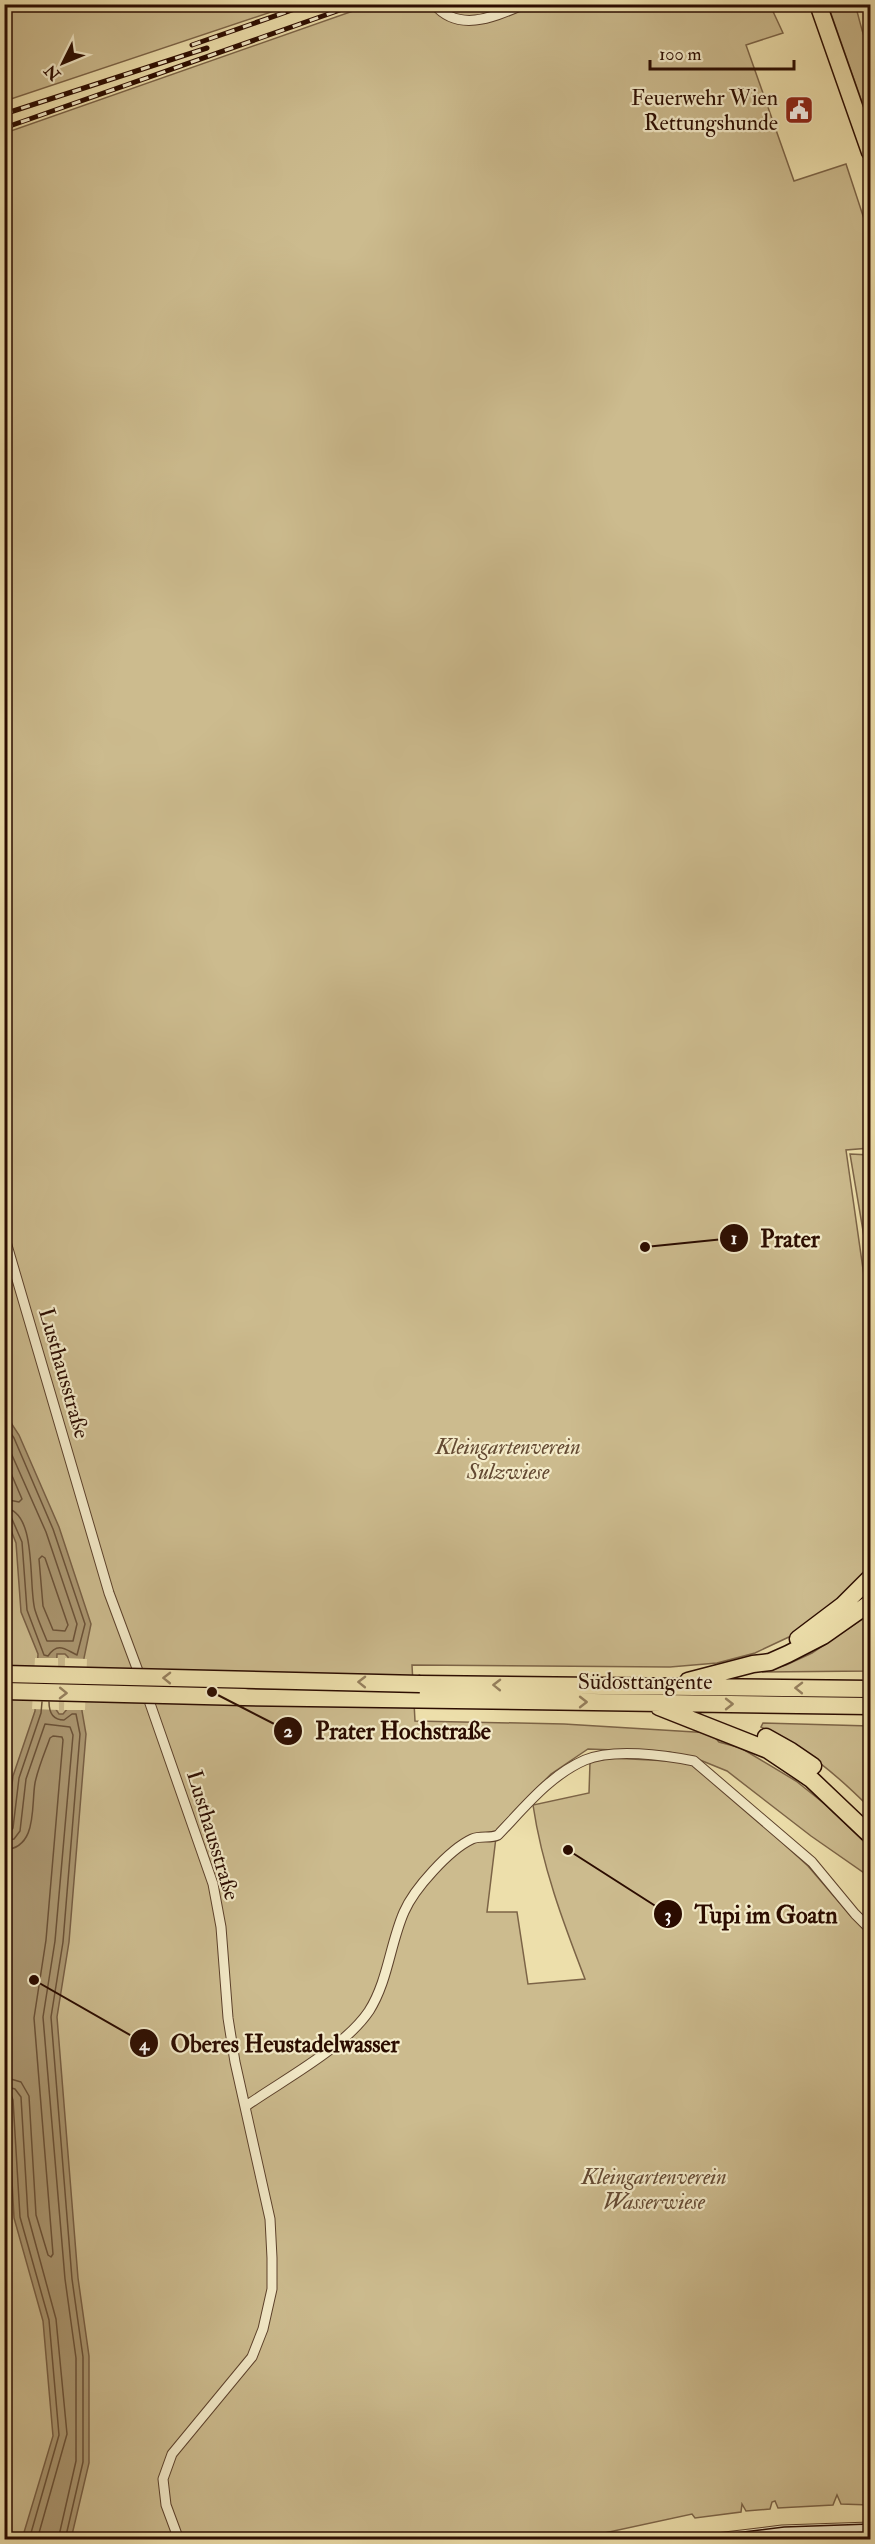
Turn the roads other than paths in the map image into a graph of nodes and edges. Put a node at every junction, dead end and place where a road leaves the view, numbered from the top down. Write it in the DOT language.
graph roads {
  1 [pos="434,4"];
  2 [pos="525,4"];
  3 [pos="819,4"];
  4 [pos="870,152"];
  5 [pos="4,1235"];
  6 [pos="870,1578"];
  7 [pos="870,1603"];
  8 [pos="753,1664"];
  9 [pos="4,1674"];
  10 [pos="664,1687"];
  11 [pos="870,1689"];
  12 [pos="4,1691"];
  13 [pos="650,1703"];
  14 [pos="870,1706"];
  15 [pos="870,1820"];
  16 [pos="870,1835"];
  17 [pos="870,1929"];
  18 [pos="246,2106"];
  19 [pos="870,2527"];
  20 [pos="179,2540"];
  21 [pos="700,2540"];
  1 -- 2 [label="street"];
  3 -- 4 [label="highway"];
  5 -- 18 [label="street, Lusthausstraße"];
  6 -- 8 [label="highway"];
  7 -- 8 [label="highway"];
  8 -- 10 [label="highway"];
  10 -- 9 [label="highway, Südosttangente, one-way, bridge"];
  11 -- 10 [label="highway, Südosttangente, one-way"];
  12 -- 13 [label="highway, Südosttangente, one-way, bridge"];
  13 -- 14 [label="highway, Südosttangente, one-way"];
  13 -- 15 [label="highway"];
  13 -- 16 [label="highway"];
  17 -- 18 [label="street"];
  18 -- 20 [label="street, Lusthausstraße"];
  19 -- 21 [label="street"];
}
